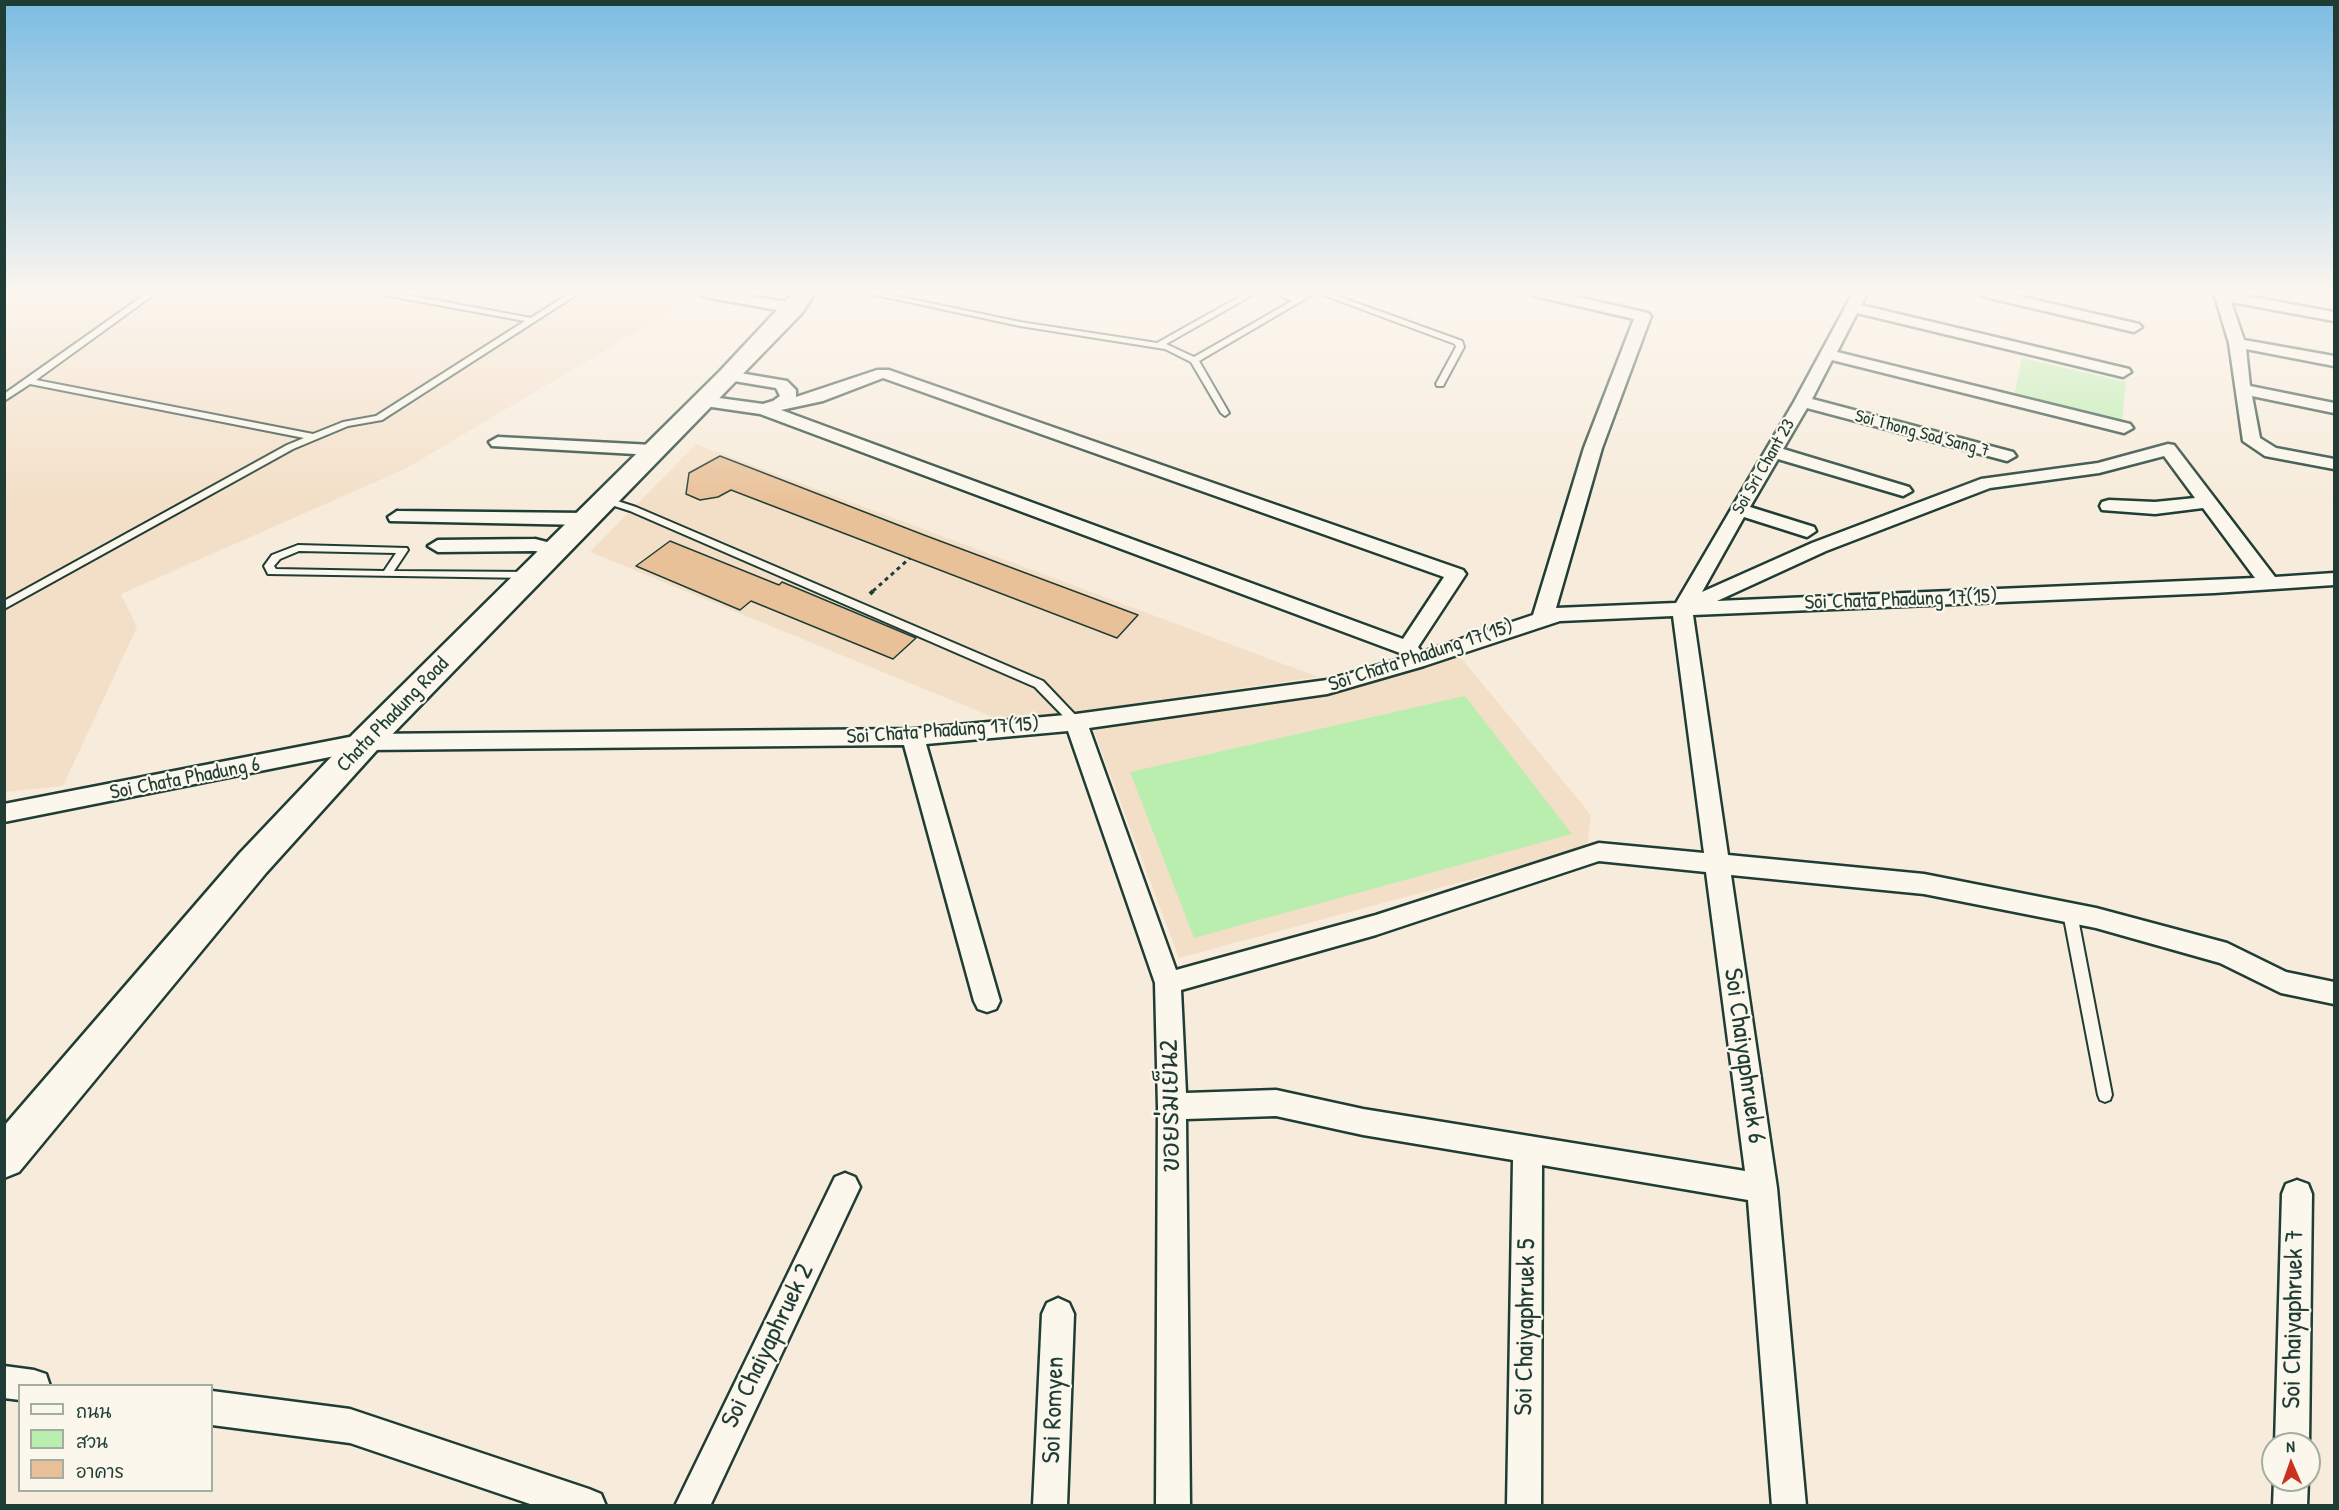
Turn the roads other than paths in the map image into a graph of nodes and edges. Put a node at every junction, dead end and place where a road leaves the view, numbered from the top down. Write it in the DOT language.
graph roads {
  1 [pos="54,363"];
  2 [pos="463,363"];
  3 [pos="740,363"];
  4 [pos="1196,363"];
  5 [pos="1451,363"];
  6 [pos="1625,363"];
  7 [pos="1822,363"];
  8 [pos="1865,363"];
  9 [pos="2091,363"];
  10 [pos="2239,363"];
  11 [pos="2123,372"];
  12 [pos="728,376"];
  13 [pos="29,381"];
  14 [pos="781,384"];
  15 [pos="1440,384"];
  16 [pos="849,385"];
  17 [pos="2242,389"];
  18 [pos="4,398"];
  19 [pos="704,401"];
  20 [pos="1802,402"];
  21 [pos="770,408"];
  22 [pos="2334,408"];
  23 [pos="1225,413"];
  24 [pos="2124,428"];
  25 [pos="312,437"];
  26 [pos="498,442"];
  27 [pos="653,450"];
  28 [pos="1773,452"];
  29 [pos="2007,456"];
  30 [pos="2334,464"];
  31 [pos="1903,491"];
  32 [pos="2208,502"];
  33 [pos="2109,506"];
  34 [pos="596,509"];
  35 [pos="1740,510"];
  36 [pos="398,517"];
  37 [pos="1807,531"];
  38 [pos="438,546"];
  39 [pos="556,550"];
  40 [pos="387,574"];
  41 [pos="530,575"];
  42 [pos="2334,579"];
  43 [pos="2269,584"];
  44 [pos="4,606"];
  45 [pos="1682,609"];
  46 [pos="1543,617"];
  47 [pos="1412,655"];
  48 [pos="1076,722"];
  49 [pos="913,737"];
  50 [pos="365,742"];
  51 [pos="4,813"];
  52 [pos="1718,862"];
  53 [pos="2070,913"];
  54 [pos="1168,983"];
  55 [pos="2334,993"];
  56 [pos="987,1001"];
  57 [pos="2105,1095"];
  58 [pos="1172,1107"];
  59 [pos="1528,1149"];
  60 [pos="4,1158"];
  61 [pos="844,1187"];
  62 [pos="1762,1188"];
  63 [pos="2297,1194"];
  64 [pos="1058,1314"];
  65 [pos="4,1382"];
  66 [pos="19,1384"];
  67 [pos="213,1408"];
  68 [pos="2292,1432"];
  69 [pos="589,1506"];
  70 [pos="692,1506"];
  71 [pos="1050,1506"];
  72 [pos="1173,1506"];
  73 [pos="1524,1506"];
  74 [pos="1788,1506"];
  1 -- 13 [label="lane"];
  2 -- 25 [label="lane"];
  3 -- 12 [label="street, Chata Phadung Road"];
  4 -- 23 [label="lane"];
  5 -- 15 [label="lane"];
  6 -- 46 [label="street"];
  7 -- 20 [label="street, Soi Sri Chant 23"];
  8 -- 24 [label="street"];
  9 -- 11 [label="street"];
  10 -- 17 [label="street"];
  12 -- 14 [label="street"];
  12 -- 19 [label="street, Chata Phadung Road"];
  13 -- 18 [label="lane"];
  13 -- 25 [label="lane"];
  14 -- 16 [label="street"];
  14 -- 21 [label="street"];
  16 -- 21 [label="street"];
  16 -- 47 [label="street"];
  17 -- 22 [label="street"];
  17 -- 30 [label="street"];
  19 -- 21 [label="street"];
  19 -- 27 [label="street, Chata Phadung Road"];
  20 -- 28 [label="street, Soi Sri Chant 23"];
  20 -- 29 [label="street, Soi Thong Sod Sang 7"];
  21 -- 47 [label="street"];
  25 -- 44 [label="lane"];
  26 -- 27 [label="street"];
  27 -- 34 [label="street, Chata Phadung Road"];
  28 -- 31 [label="street"];
  28 -- 35 [label="street, Soi Sri Chant 23"];
  32 -- 33 [label="street"];
  32 -- 43 [label="street"];
  32 -- 45 [label="street"];
  34 -- 36 [label="street"];
  34 -- 39 [label="street, Chata Phadung Road"];
  34 -- 48 [label="lane"];
  35 -- 37 [label="street"];
  35 -- 45 [label="street, Soi Sri Chant 23"];
  38 -- 39 [label="street"];
  39 -- 41 [label="street, Chata Phadung Road"];
  40 -- 40 [label="lane"];
  40 -- 41 [label="lane"];
  41 -- 50 [label="street, Chata Phadung Road"];
  42 -- 43 [label="street, Soi Chata Phadung 17(15)"];
  43 -- 45 [label="street, Soi Chata Phadung 17(15)"];
  45 -- 46 [label="street, Soi Chata Phadung 17(15)"];
  45 -- 52 [label="street, Soi Chaiyaphruek 6"];
  46 -- 47 [label="street, Soi Chata Phadung 17(15)"];
  47 -- 48 [label="street, Soi Chata Phadung 17(15)"];
  48 -- 49 [label="street, Soi Chata Phadung 17(15)"];
  48 -- 54 [label="street, ขอยร่มเย็น2"];
  49 -- 50 [label="street, Soi Chata Phadung 17(15)"];
  49 -- 56 [label="street"];
  50 -- 51 [label="street, Soi Chata Phadung 6"];
  50 -- 60 [label="street, Chata Phadung Road"];
  52 -- 53 [label="street"];
  52 -- 54 [label="street"];
  52 -- 62 [label="street, Soi Chaiyaphruek 6"];
  53 -- 55 [label="street"];
  53 -- 57 [label="lane"];
  54 -- 58 [label="street, ขอยร่มเย็น2"];
  58 -- 59 [label="street"];
  58 -- 72 [label="street, ขอยร่มเย็น2"];
  59 -- 62 [label="street"];
  59 -- 73 [label="street, Soi Chaiyaphruek 5"];
  61 -- 70 [label="street, Soi Chaiyaphruek 2"];
  62 -- 74 [label="street, Soi Chaiyaphruek 6"];
  63 -- 68 [label="street, Soi Chaiyaphruek 7"];
  64 -- 71 [label="street, Soi Romyen"];
  65 -- 66 [label="street"];
  67 -- 69 [label="street"];
}
